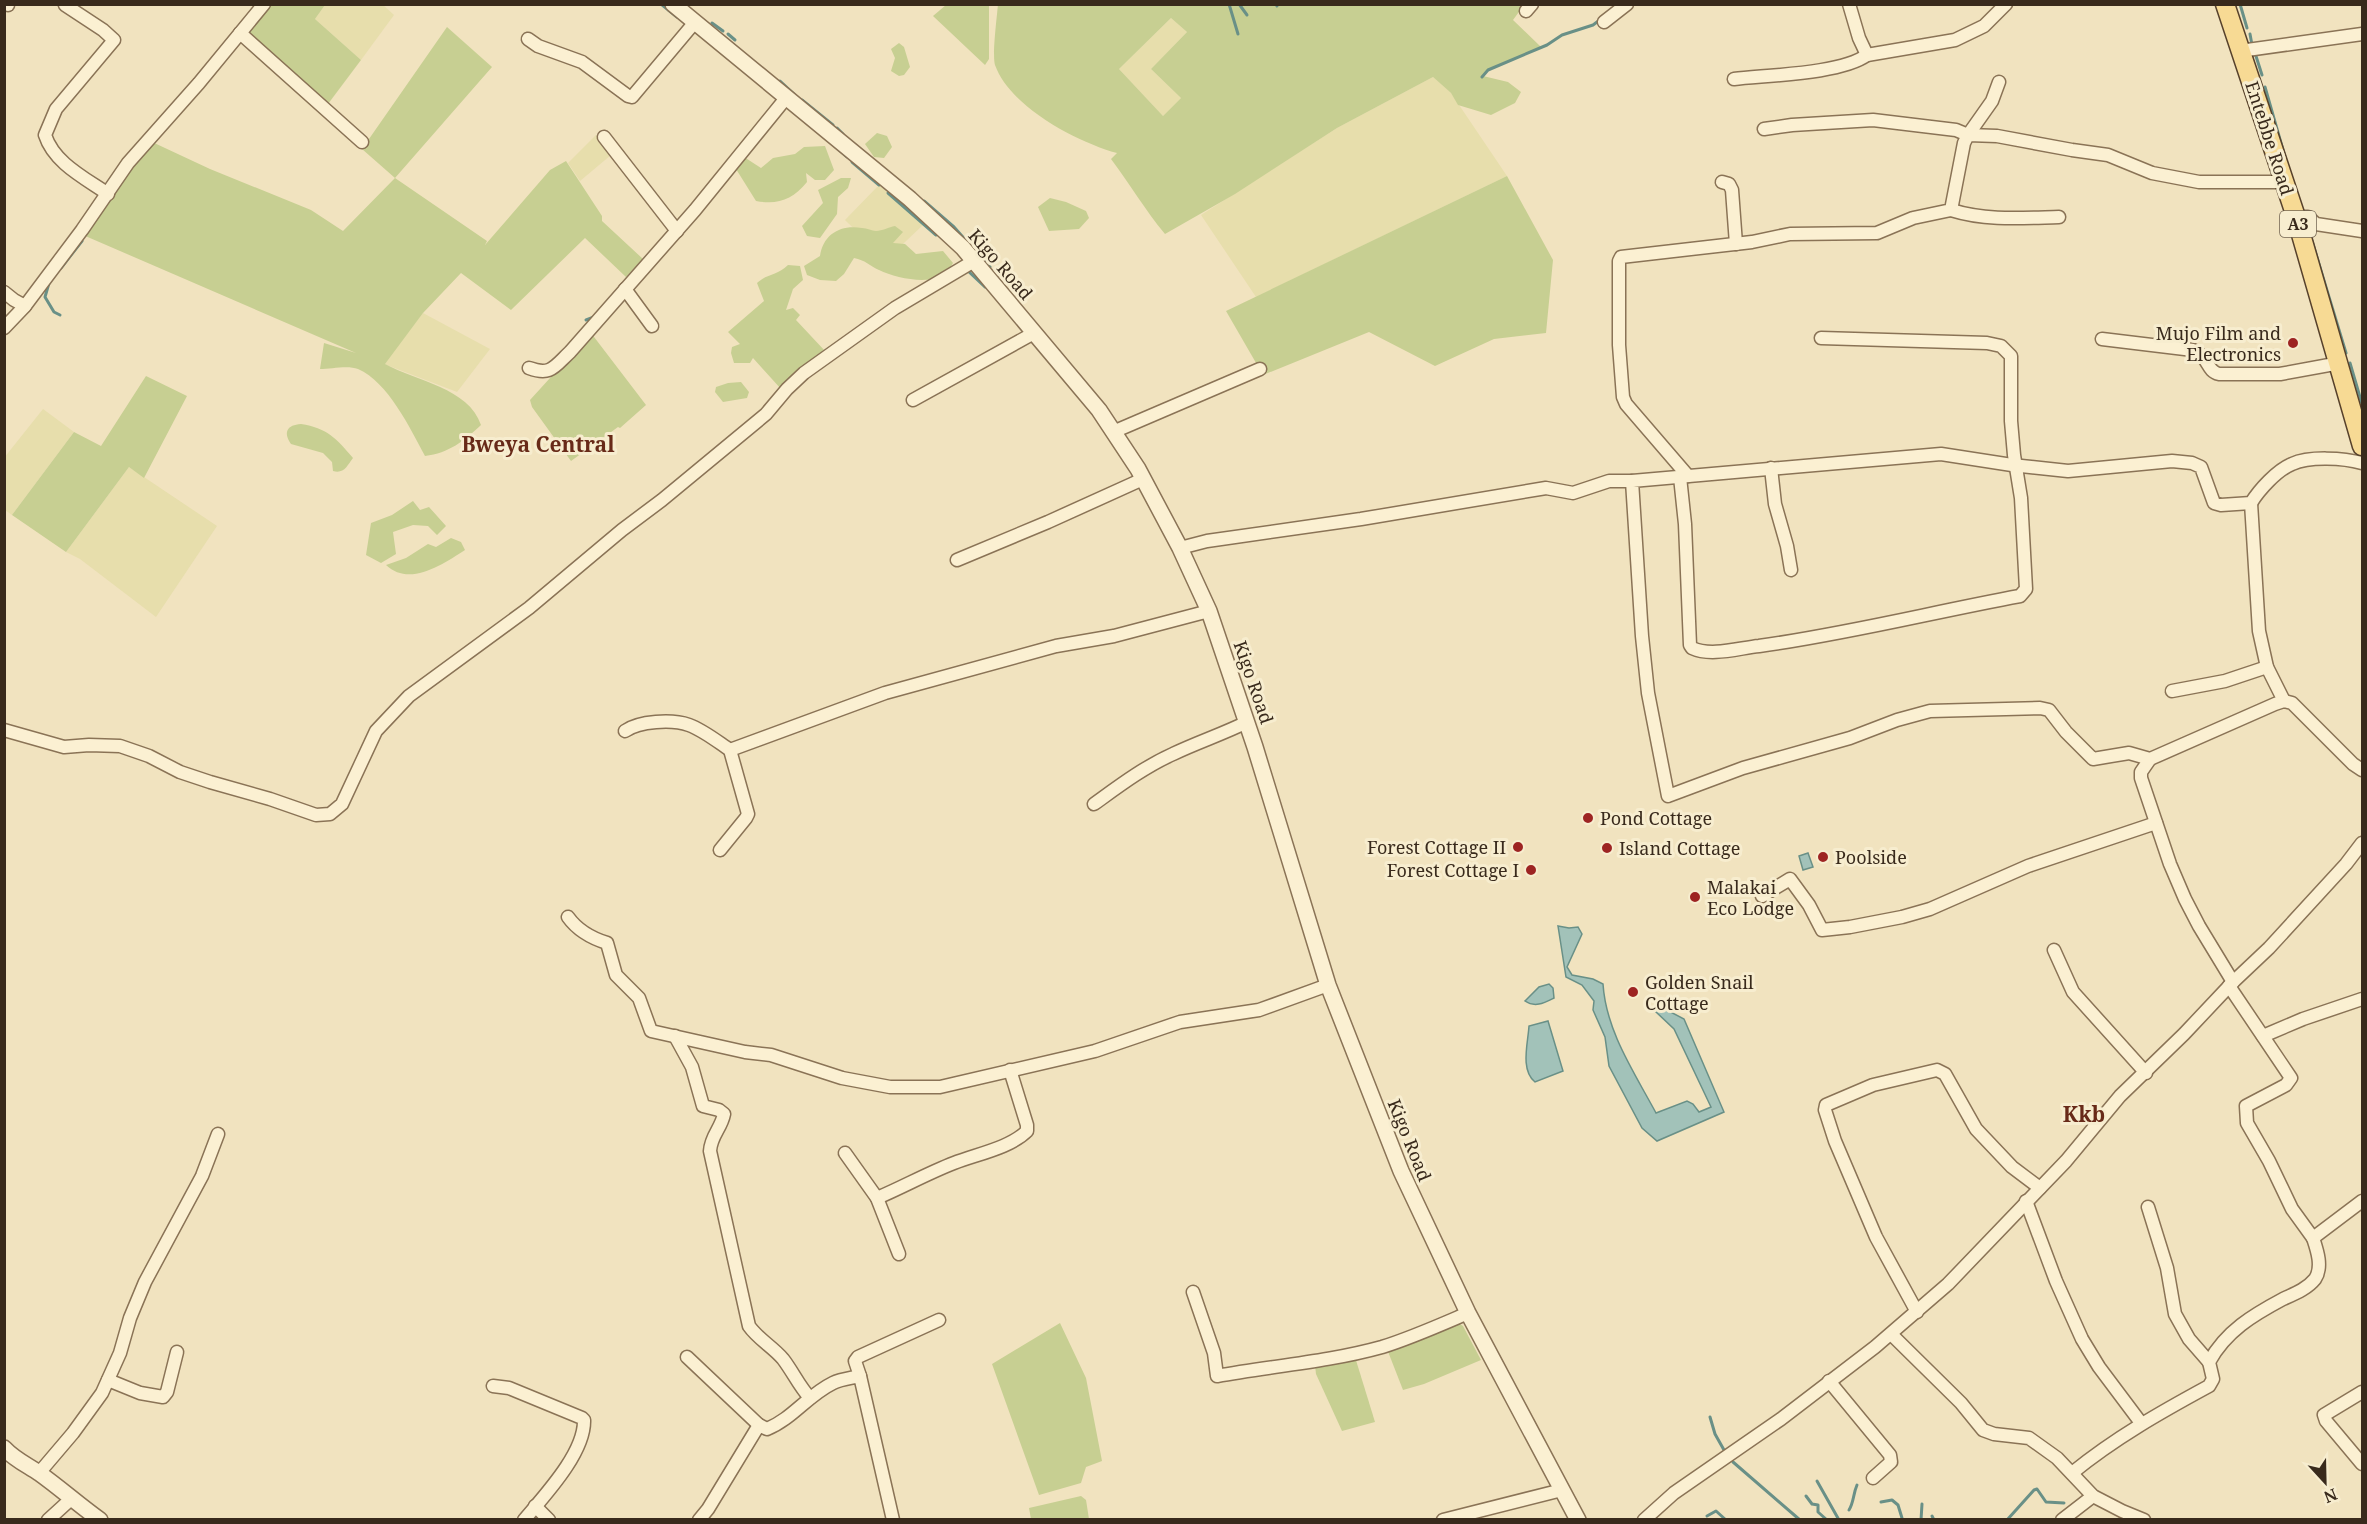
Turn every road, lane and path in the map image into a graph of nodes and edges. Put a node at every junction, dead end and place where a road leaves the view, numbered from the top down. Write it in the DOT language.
graph roads {
  1 [pos="264,4"];
  2 [pos="673,4"];
  3 [pos="1627,4"];
  4 [pos="1849,4"];
  5 [pos="2007,4"];
  6 [pos="2225,4"];
  7 [pos="65,5"];
  8 [pos="695,22"];
  9 [pos="1604,22"];
  10 [pos="240,33"];
  11 [pos="2362,34"];
  12 [pos="528,39"];
  13 [pos="2240,51"];
  14 [pos="1868,55"];
  15 [pos="1734,79"];
  16 [pos="1999,82"];
  17 [pos="786,98"];
  18 [pos="1764,129"];
  19 [pos="1968,135"];
  20 [pos="603,137"];
  21 [pos="362,142"];
  22 [pos="1722,182"];
  23 [pos="2284,182"];
  24 [pos="108,194"];
  25 [pos="1951,210"];
  26 [pos="2059,217"];
  27 [pos="2296,217"];
  28 [pos="676,231"];
  29 [pos="2362,231"];
  30 [pos="1736,244"];
  31 [pos="974,261"];
  32 [pos="625,289"];
  33 [pos="4,292"];
  34 [pos="25,306"];
  35 [pos="652,326"];
  36 [pos="4,328"];
  37 [pos="1034,333"];
  38 [pos="1821,338"];
  39 [pos="2102,339"];
  40 [pos="2340,363"];
  41 [pos="529,368"];
  42 [pos="1260,369"];
  43 [pos="914,400"];
  44 [pos="1113,432"];
  45 [pos="2362,446"];
  46 [pos="2362,463"];
  47 [pos="2016,466"];
  48 [pos="1771,468"];
  49 [pos="1684,476"];
  50 [pos="1143,480"];
  51 [pos="1632,481"];
  52 [pos="2251,503"];
  53 [pos="1180,548"];
  54 [pos="957,560"];
  55 [pos="1791,570"];
  56 [pos="1209,611"];
  57 [pos="2266,667"];
  58 [pos="2172,691"];
  59 [pos="2284,701"];
  60 [pos="1247,722"];
  61 [pos="4,730"];
  62 [pos="625,731"];
  63 [pos="730,750"];
  64 [pos="2150,759"];
  65 [pos="2362,770"];
  66 [pos="1094,804"];
  67 [pos="2156,823"];
  68 [pos="2362,843"];
  69 [pos="720,849"];
  70 [pos="1762,896"];
  71 [pos="568,917"];
  72 [pos="2054,950"];
  73 [pos="2231,984"];
  74 [pos="1328,985"];
  75 [pos="2362,999"];
  76 [pos="675,1036"];
  77 [pos="2263,1036"];
  78 [pos="1010,1070"];
  79 [pos="2146,1072"];
  80 [pos="218,1134"];
  81 [pos="845,1153"];
  82 [pos="2040,1188"];
  83 [pos="877,1198"];
  84 [pos="2362,1201"];
  85 [pos="2026,1202"];
  86 [pos="2148,1207"];
  87 [pos="2313,1238"];
  88 [pos="899,1254"];
  89 [pos="1193,1292"];
  90 [pos="1468,1312"];
  91 [pos="1917,1312"];
  92 [pos="939,1320"];
  93 [pos="1891,1334"];
  94 [pos="177,1352"];
  95 [pos="687,1357"];
  96 [pos="2209,1362"];
  97 [pos="860,1376"];
  98 [pos="108,1380"];
  99 [pos="1829,1381"];
  100 [pos="493,1386"];
  101 [pos="2362,1392"];
  102 [pos="810,1398"];
  103 [pos="2141,1423"];
  104 [pos="759,1425"];
  105 [pos="4,1448"];
  106 [pos="2362,1464"];
  107 [pos="39,1473"];
  108 [pos="2072,1473"];
  109 [pos="1873,1478"];
  110 [pos="1562,1490"];
  111 [pos="2093,1496"];
  112 [pos="71,1499"];
  113 [pos="535,1506"];
  114 [pos="48,1520"];
  115 [pos="100,1520"];
  116 [pos="524,1520"];
  117 [pos="549,1520"];
  118 [pos="699,1520"];
  119 [pos="893,1520"];
  120 [pos="1443,1520"];
  121 [pos="1578,1520"];
  122 [pos="1644,1520"];
  123 [pos="2062,1520"];
  124 [pos="2144,1520"];
  1 -- 10 [label="street"];
  2 -- 8 [label="street, Kigo Road"];
  3 -- 9 [label="street"];
  4 -- 14 [label="street"];
  5 -- 14 [label="street"];
  6 -- 13 [label="main road, Entebbe Road / A3"];
  7 -- 24 [label="street"];
  8 -- 12 [label="street"];
  8 -- 17 [label="street, Kigo Road"];
  10 -- 21 [label="street"];
  10 -- 24 [label="street"];
  11 -- 13 [label="street"];
  13 -- 23 [label="main road, Entebbe Road / A3"];
  14 -- 15 [label="street"];
  16 -- 19 [label="street"];
  17 -- 28 [label="street"];
  17 -- 31 [label="street, Kigo Road"];
  18 -- 19 [label="street"];
  19 -- 23 [label="street"];
  19 -- 25 [label="street"];
  20 -- 28 [label="street"];
  22 -- 30 [label="street"];
  23 -- 27 [label="main road, Entebbe Road / A3"];
  24 -- 34 [label="street"];
  25 -- 26 [label="street"];
  25 -- 30 [label="street"];
  27 -- 29 [label="street"];
  27 -- 40 [label="main road, Entebbe Road / A3"];
  28 -- 32 [label="street"];
  30 -- 49 [label="street"];
  31 -- 37 [label="street, Kigo Road"];
  31 -- 61 [label="street"];
  32 -- 35 [label="street"];
  32 -- 41 [label="street"];
  33 -- 34 [label="street"];
  34 -- 36 [label="street"];
  37 -- 43 [label="street"];
  37 -- 44 [label="street, Kigo Road"];
  38 -- 47 [label="street"];
  39 -- 40 [label="street"];
  40 -- 45 [label="main road, Entebbe Road / A3"];
  42 -- 44 [label="street"];
  44 -- 50 [label="street, Kigo Road"];
  46 -- 52 [label="street"];
  47 -- 48 [label="street"];
  47 -- 49 [label="street"];
  47 -- 52 [label="street"];
  48 -- 49 [label="street"];
  48 -- 55 [label="street"];
  49 -- 51 [label="street"];
  50 -- 53 [label="street, Kigo Road"];
  50 -- 54 [label="street"];
  51 -- 53 [label="street"];
  51 -- 64 [label="street"];
  52 -- 57 [label="street"];
  53 -- 56 [label="street, Kigo Road"];
  56 -- 60 [label="street, Kigo Road"];
  56 -- 63 [label="street"];
  57 -- 58 [label="street"];
  57 -- 59 [label="street"];
  59 -- 64 [label="street"];
  59 -- 65 [label="street"];
  60 -- 66 [label="street"];
  60 -- 74 [label="street, Kigo Road"];
  62 -- 63 [label="street"];
  63 -- 69 [label="street"];
  64 -- 67 [label="street"];
  67 -- 70 [label="street"];
  67 -- 73 [label="street"];
  68 -- 73 [label="street"];
  71 -- 76 [label="street"];
  72 -- 79 [label="street"];
  73 -- 77 [label="street"];
  73 -- 79 [label="street"];
  74 -- 78 [label="street"];
  74 -- 90 [label="street, Kigo Road"];
  75 -- 77 [label="street"];
  76 -- 78 [label="street"];
  76 -- 102 [label="street"];
  77 -- 87 [label="street"];
  78 -- 83 [label="street"];
  79 -- 82 [label="street"];
  80 -- 98 [label="street"];
  81 -- 83 [label="street"];
  82 -- 85 [label="street"];
  82 -- 91 [label="street"];
  83 -- 88 [label="street"];
  84 -- 87 [label="street"];
  85 -- 91 [label="street"];
  85 -- 103 [label="street"];
  86 -- 96 [label="street"];
  87 -- 96 [label="street"];
  89 -- 90 [label="street"];
  90 -- 110 [label="street, Kigo Road"];
  91 -- 93 [label="street"];
  92 -- 97 [label="street"];
  93 -- 99 [label="street"];
  93 -- 108 [label="street"];
  94 -- 98 [label="street"];
  95 -- 104 [label="street"];
  96 -- 103 [label="street"];
  97 -- 102 [label="street"];
  97 -- 119 [label="street"];
  98 -- 107 [label="street"];
  99 -- 109 [label="street"];
  99 -- 122 [label="street"];
  100 -- 113 [label="street"];
  101 -- 106 [label="street"];
  102 -- 104 [label="street"];
  103 -- 108 [label="street"];
  104 -- 118 [label="street"];
  105 -- 107 [label="street"];
  107 -- 112 [label="street"];
  108 -- 111 [label="street"];
  110 -- 120 [label="street"];
  110 -- 121 [label="street, Kigo Road"];
  111 -- 123 [label="street"];
  111 -- 124 [label="street"];
  112 -- 114 [label="street"];
  112 -- 115 [label="street"];
  113 -- 116 [label="street"];
  113 -- 117 [label="street"];
}
